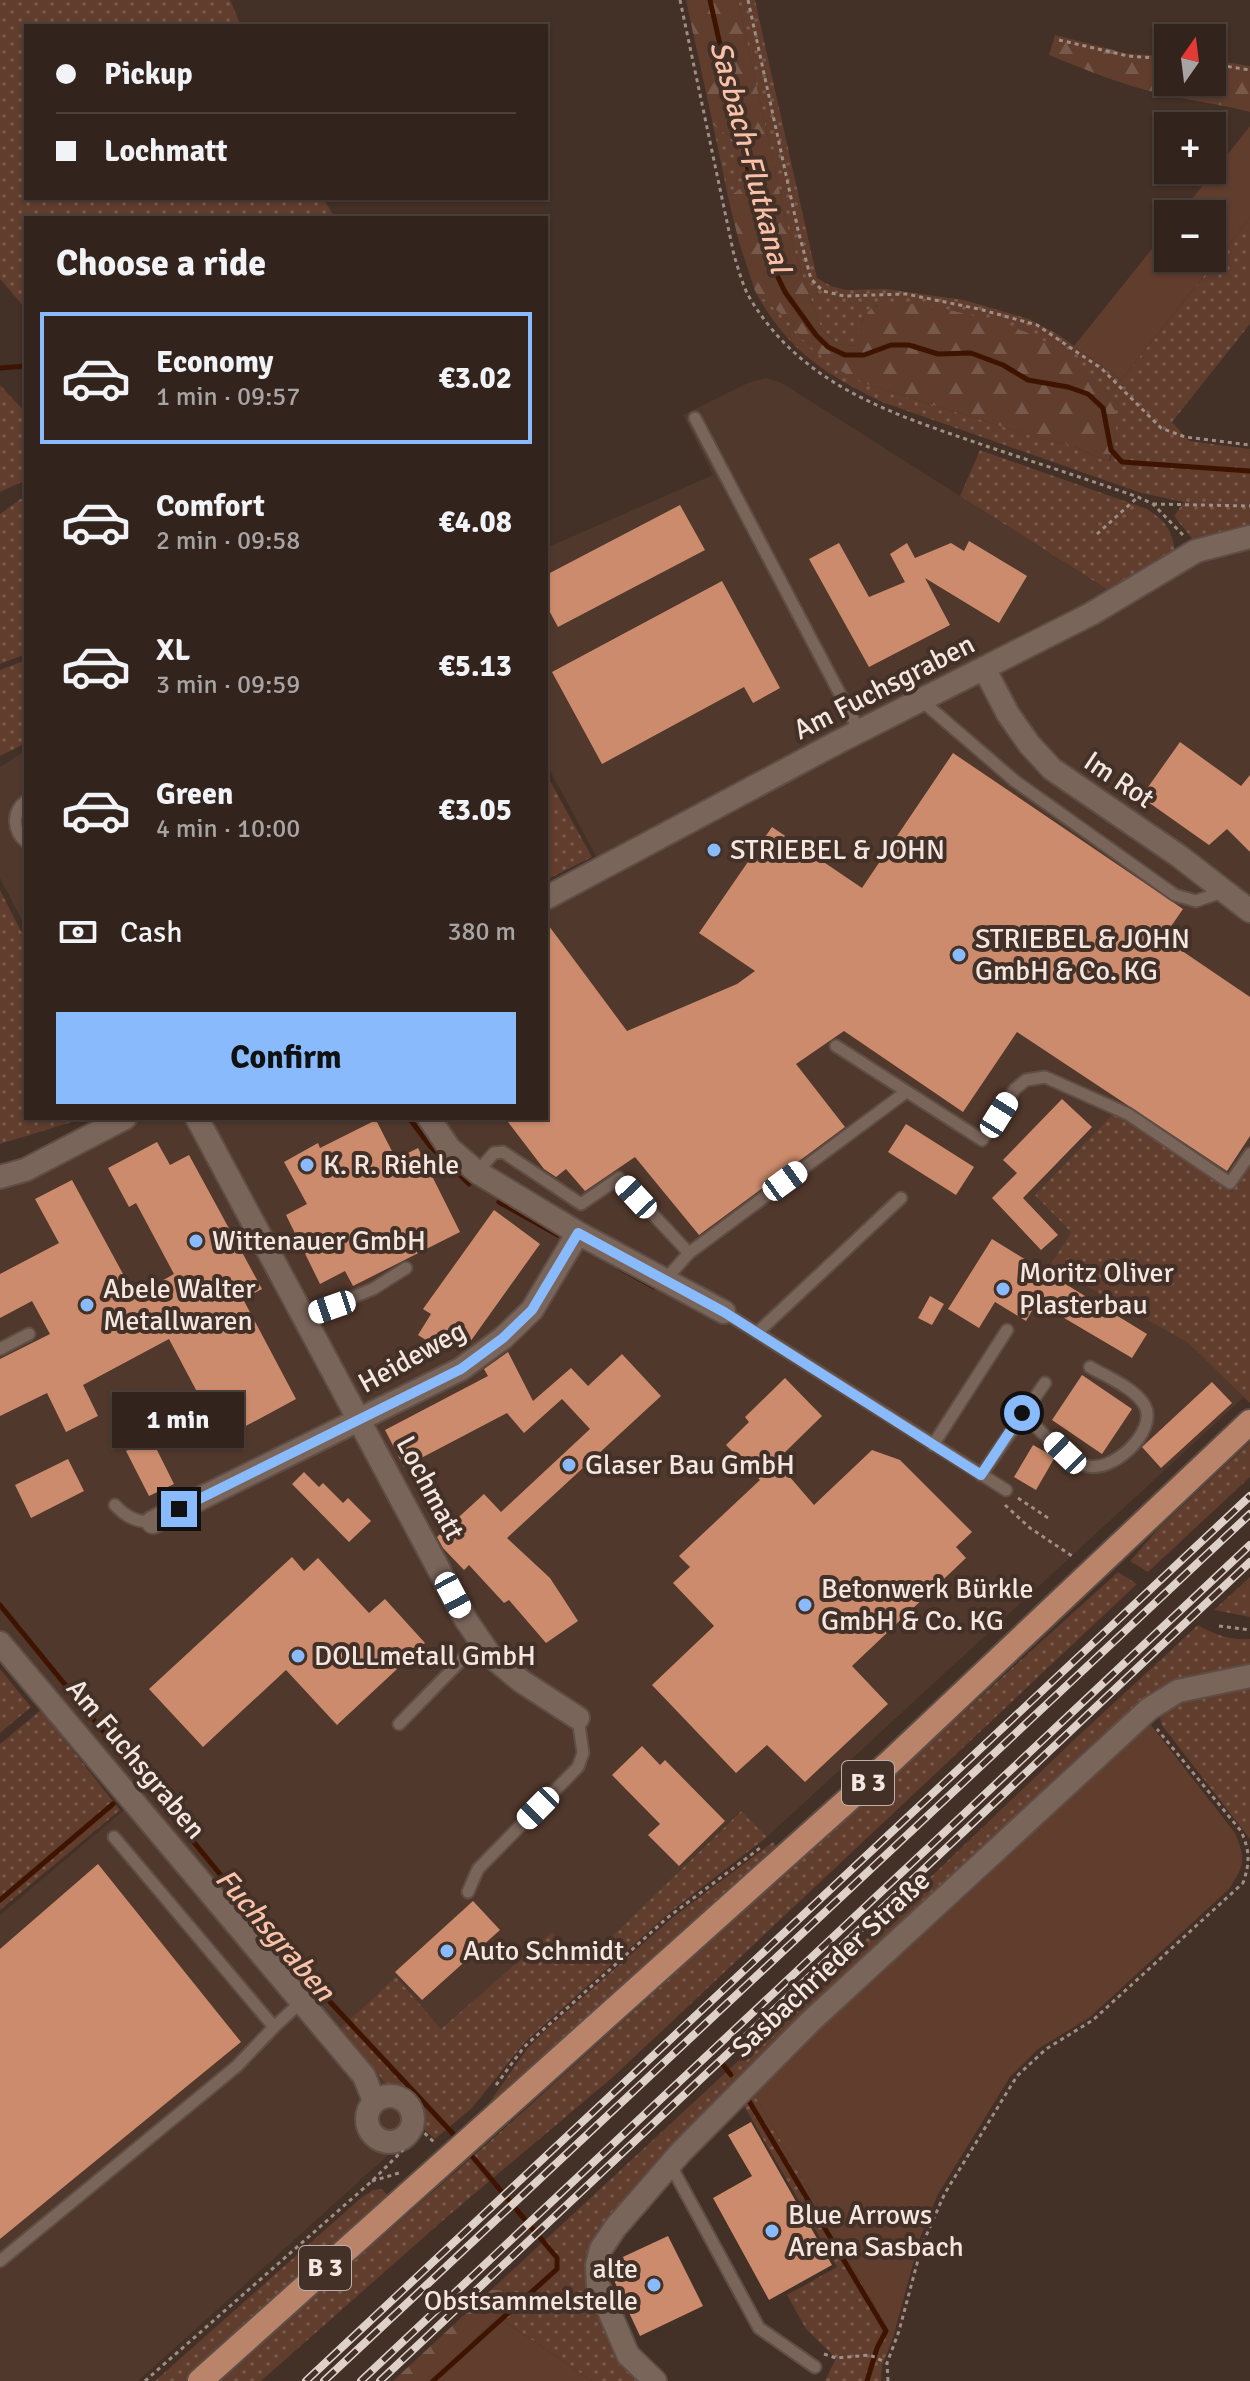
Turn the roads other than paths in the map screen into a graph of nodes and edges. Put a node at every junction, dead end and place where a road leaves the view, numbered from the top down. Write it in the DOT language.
graph roads {
  1 [pos="695,418"];
  2 [pos="1250,537"];
  3 [pos="985,670"];
  4 [pos="922,701"];
  5 [pos="860,732"];
  6 [pos="24,803"];
  7 [pos="24,840"];
  8 [pos="1225,891"];
  9 [pos="548,897"];
  10 [pos="1250,911"];
  11 [pos="836,1046"];
  12 [pos="906,1092"];
  13 [pos="121,1120"];
  14 [pos="198,1120"];
  15 [pos="430,1120"];
  16 [pos="1250,1154"];
  17 [pos="477,1172"];
  18 [pos="0,1177"];
  19 [pos="901,1198"];
  20 [pos="581,1204"];
  21 [pos="573,1229"];
  22 [pos="689,1253"];
  23 [pos="406,1268"];
  24 [pos="665,1280"];
  25 [pos="724,1312"];
  26 [pos="304,1317"];
  27 [pos="1007,1330"];
  28 [pos="757,1333"];
  29 [pos="29,1334"];
  30 [pos="0,1349"];
  31 [pos="1090,1367"];
  32 [pos="1045,1383"];
  33 [pos="1022,1413"];
  34 [pos="360,1420"];
  35 [pos="1250,1422"];
  36 [pos="933,1445"];
  37 [pos="981,1475"];
  38 [pos="1006,1490"];
  39 [pos="115,1505"];
  40 [pos="153,1522"];
  41 [pos="480,1641"];
  42 [pos="0,1643"];
  43 [pos="1250,1676"];
  44 [pos="578,1718"];
  45 [pos="399,1724"];
  46 [pos="114,1837"];
  47 [pos="468,1892"];
  48 [pos="301,2002"];
  49 [pos="274,2027"];
  50 [pos="374,2101"];
  51 [pos="670,2164"];
  52 [pos="0,2261"];
  53 [pos="815,2367"];
  54 [pos="200,2381"];
  55 [pos="655,2381"];
  1 -- 5 [label="lane"];
  2 -- 3 [label="street, Am Fuchsgraben"];
  3 -- 4 [label="street, Am Fuchsgraben"];
  3 -- 8 [label="street, Im Rot"];
  4 -- 5 [label="street, Am Fuchsgraben"];
  4 -- 8 [label="lane"];
  5 -- 9 [label="street, Am Fuchsgraben"];
  6 -- 7 [label="lane"];
  8 -- 10 [label="street, Im Rot"];
  11 -- 12 [label="lane"];
  12 -- 16 [label="lane"];
  12 -- 22 [label="lane"];
  13 -- 18 [label="street"];
  14 -- 26 [label="street, Lochmatt"];
  15 -- 17 [label="street"];
  17 -- 20 [label="lane"];
  17 -- 21 [label="street"];
  19 -- 28 [label="lane"];
  20 -- 21 [label="lane"];
  20 -- 22 [label="lane"];
  21 -- 24 [label="street"];
  21 -- 34 [label="street, Heideweg"];
  22 -- 24 [label="lane"];
  23 -- 26 [label="lane"];
  24 -- 25 [label="street"];
  25 -- 28 [label="lane"];
  26 -- 34 [label="street, Lochmatt"];
  27 -- 36 [label="lane"];
  28 -- 36 [label="lane"];
  29 -- 30 [label="lane"];
  31 -- 33 [label="lane"];
  32 -- 33 [label="lane"];
  33 -- 37 [label="lane"];
  34 -- 40 [label="street, Lochmatt"];
  34 -- 41 [label="street, Lochmatt"];
  35 -- 54 [label="main road, B 3"];
  36 -- 37 [label="lane"];
  37 -- 38 [label="lane"];
  39 -- 40 [label="lane"];
  41 -- 44 [label="street, Lochmatt"];
  41 -- 45 [label="lane"];
  42 -- 48 [label="street, Am Fuchsgraben"];
  43 -- 51 [label="street, Sasbachrieder Straße"];
  44 -- 47 [label="lane"];
  46 -- 49 [label="lane"];
  48 -- 49 [label="lane"];
  48 -- 50 [label="street, Am Fuchsgraben"];
  49 -- 52 [label="lane"];
  50 -- 50 [label="street, Am Fuchsgraben"];
  51 -- 53 [label="lane"];
  51 -- 55 [label="street, Sasbachrieder Straße"];
}
